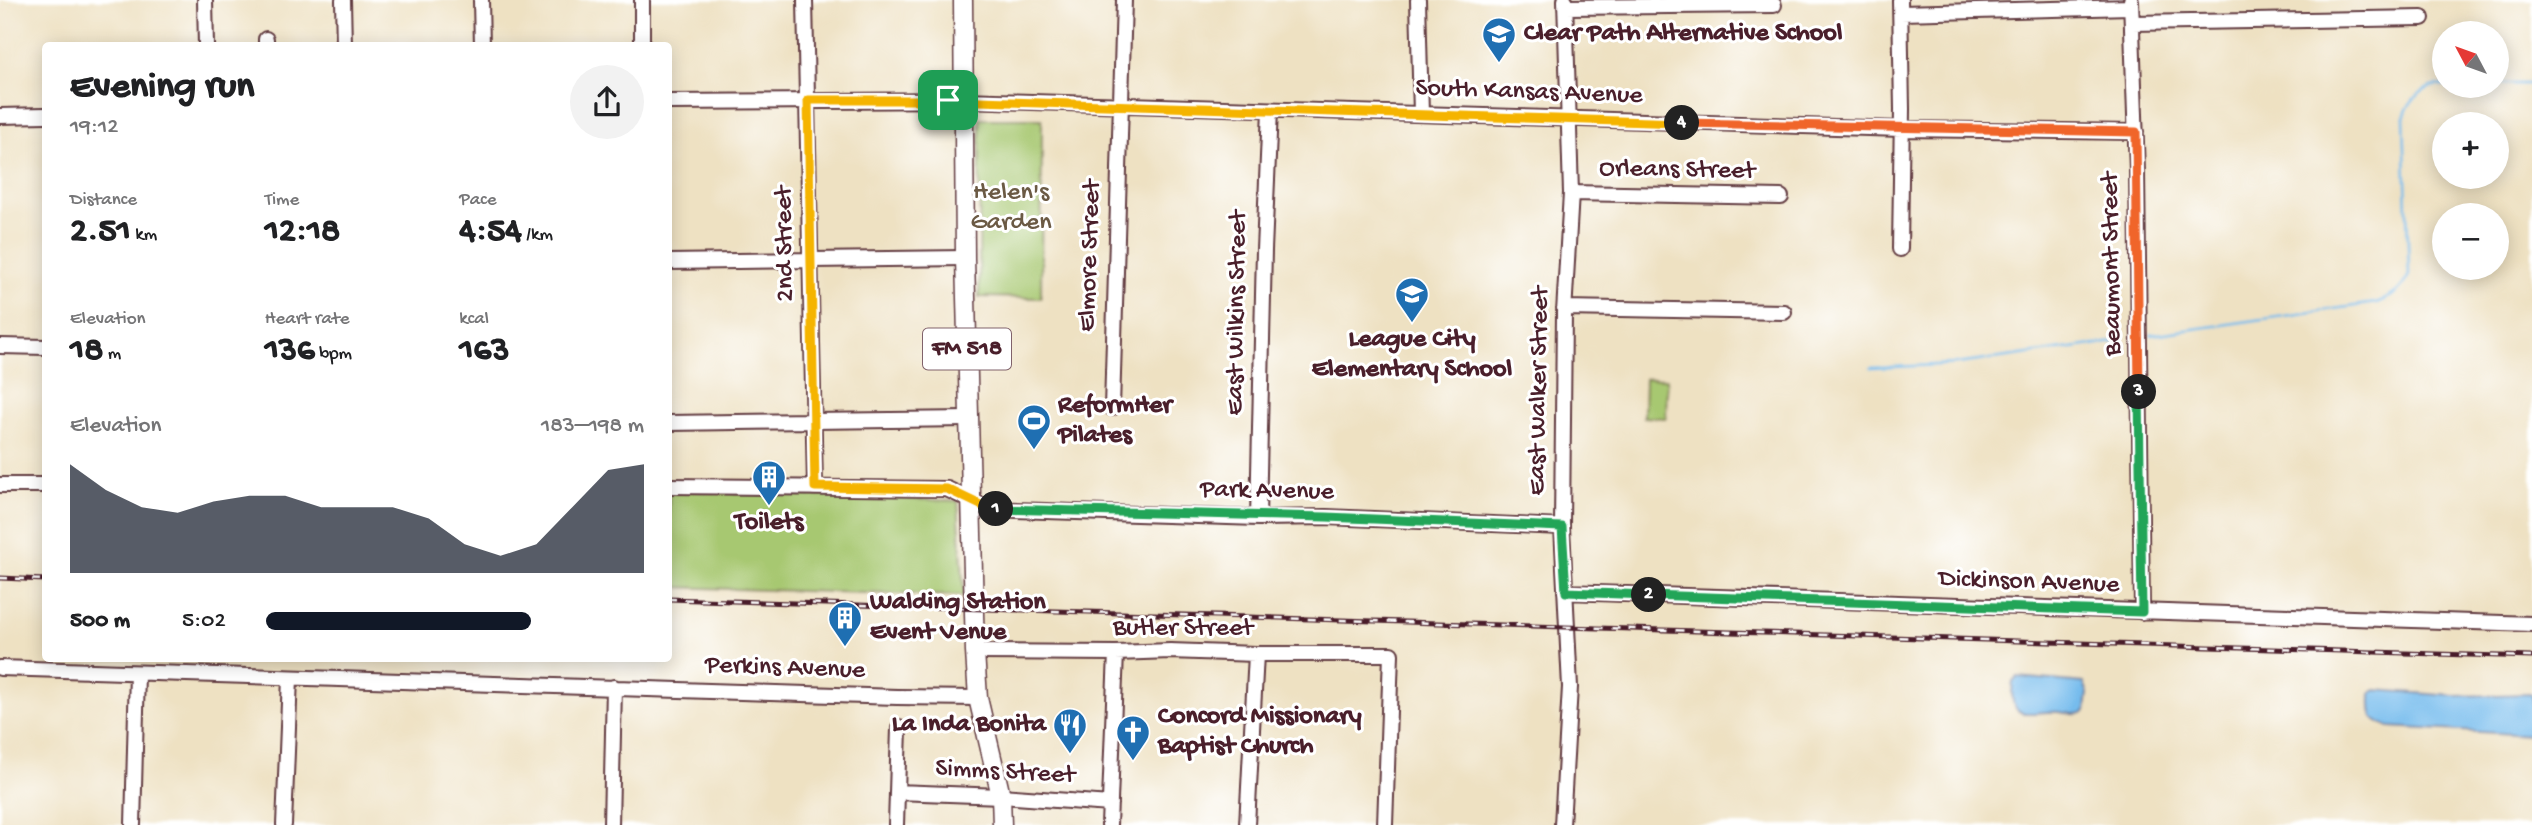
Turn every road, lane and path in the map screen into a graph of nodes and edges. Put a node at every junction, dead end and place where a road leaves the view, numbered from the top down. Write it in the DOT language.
graph roads {
  1 [pos="205,0"];
  2 [pos="343,0"];
  3 [pos="481,0"];
  4 [pos="642,0"];
  5 [pos="805,0"];
  6 [pos="963,0"];
  7 [pos="1124,0"];
  8 [pos="1418,0"];
  9 [pos="1565,3"];
  10 [pos="2131,4"];
  11 [pos="1774,5"];
  12 [pos="1901,6"];
  13 [pos="2422,18"];
  14 [pos="2132,23"];
  15 [pos="206,42"];
  16 [pos="344,42"];
  17 [pos="482,42"];
  18 [pos="642,42"];
  19 [pos="808,100"];
  20 [pos="964,100"];
  21 [pos="672,102"];
  22 [pos="1121,106"];
  23 [pos="1270,110"];
  24 [pos="1421,114"];
  25 [pos="42,115"];
  26 [pos="0,116"];
  27 [pos="1570,119"];
  28 [pos="1902,129"];
  29 [pos="2136,132"];
  30 [pos="1571,193"];
  31 [pos="1781,197"];
  32 [pos="1900,249"];
  33 [pos="965,258"];
  34 [pos="811,260"];
  35 [pos="672,262"];
  36 [pos="1564,308"];
  37 [pos="1784,312"];
  38 [pos="0,346"];
  39 [pos="42,347"];
  40 [pos="1112,408"];
  41 [pos="969,419"];
  42 [pos="814,420"];
  43 [pos="672,423"];
  44 [pos="0,485"];
  45 [pos="42,485"];
  46 [pos="672,485"];
  47 [pos="815,487"];
  48 [pos="972,502"];
  49 [pos="1258,517"];
  50 [pos="1562,527"];
  51 [pos="1566,592"];
  52 [pos="2142,612"];
  53 [pos="2532,624"];
  54 [pos="975,652"];
  55 [pos="1116,653"];
  56 [pos="1256,654"];
  57 [pos="0,668"];
  58 [pos="137,673"];
  59 [pos="290,678"];
  60 [pos="614,687"];
  61 [pos="978,698"];
  62 [pos="899,728"];
  63 [pos="897,792"];
  64 [pos="1001,796"];
  65 [pos="1110,804"];
  66 [pos="133,825"];
  67 [pos="284,825"];
  68 [pos="611,825"];
  69 [pos="896,825"];
  70 [pos="1002,825"];
  71 [pos="1109,825"];
  72 [pos="1247,825"];
  73 [pos="1385,825"];
  74 [pos="1562,825"];
  1 -- 15 [label="street"];
  2 -- 16 [label="street"];
  3 -- 17 [label="street"];
  4 -- 18 [label="street"];
  5 -- 19 [label="street, 2nd Street"];
  6 -- 20 [label="main road, FM 518"];
  7 -- 22 [label="street, Elmore Street"];
  8 -- 24 [label="street"];
  9 -- 11 [label="street"];
  9 -- 27 [label="street, East Walker Street"];
  10 -- 12 [label="street"];
  10 -- 14 [label="street, Beaumont Street"];
  12 -- 28 [label="street"];
  13 -- 14 [label="street"];
  14 -- 29 [label="street, Beaumont Street"];
  19 -- 20 [label="street, South Kansas Avenue"];
  19 -- 21 [label="street, South Kansas Avenue"];
  19 -- 34 [label="street, 2nd Street"];
  20 -- 22 [label="street, South Kansas Avenue"];
  20 -- 33 [label="main road, FM 518"];
  22 -- 23 [label="street, South Kansas Avenue"];
  22 -- 40 [label="street, Elmore Street"];
  23 -- 24 [label="street, South Kansas Avenue"];
  23 -- 49 [label="street, East Wilkins Street"];
  24 -- 27 [label="street, South Kansas Avenue"];
  25 -- 26 [label="street"];
  27 -- 28 [label="street, South Kansas Avenue"];
  27 -- 30 [label="street, East Walker Street"];
  28 -- 29 [label="street, South Kansas Avenue"];
  28 -- 32 [label="street"];
  29 -- 52 [label="street, Beaumont Street"];
  30 -- 31 [label="street, Orleans Street"];
  30 -- 36 [label="street, East Walker Street"];
  33 -- 34 [label="street"];
  33 -- 41 [label="main road, FM 518"];
  34 -- 35 [label="street"];
  34 -- 42 [label="street, 2nd Street"];
  36 -- 37 [label="street"];
  36 -- 50 [label="street, East Walker Street"];
  38 -- 39 [label="street"];
  41 -- 42 [label="street"];
  41 -- 48 [label="main road, FM 518"];
  42 -- 43 [label="street"];
  42 -- 47 [label="street, 2nd Street"];
  44 -- 45 [label="street"];
  46 -- 47 [label="street, Park Avenue"];
  47 -- 48 [label="street, Park Avenue"];
  48 -- 49 [label="street, Park Avenue"];
  48 -- 54 [label="main road, FM 518"];
  49 -- 50 [label="street, Park Avenue"];
  50 -- 51 [label="street, East Walker Street"];
  51 -- 52 [label="street, Dickinson Avenue"];
  51 -- 74 [label="street, East Walker Street"];
  52 -- 53 [label="street, Dickinson Avenue"];
  54 -- 55 [label="street, Butler Street"];
  54 -- 61 [label="main road, FM 518"];
  55 -- 56 [label="street, Butler Street"];
  55 -- 65 [label="street"];
  56 -- 72 [label="street"];
  56 -- 73 [label="street, Butler Street"];
  57 -- 58 [label="street, Perkins Avenue"];
  58 -- 59 [label="street, Perkins Avenue"];
  58 -- 66 [label="street"];
  59 -- 60 [label="street, Perkins Avenue"];
  59 -- 67 [label="street"];
  60 -- 61 [label="street, Perkins Avenue"];
  60 -- 68 [label="street"];
  61 -- 64 [label="main road, FM 518"];
  62 -- 63 [label="street"];
  63 -- 64 [label="street, Simms Street"];
  63 -- 69 [label="street"];
  64 -- 65 [label="street, Simms Street"];
  64 -- 70 [label="main road, FM 518"];
  65 -- 71 [label="street"];
}
